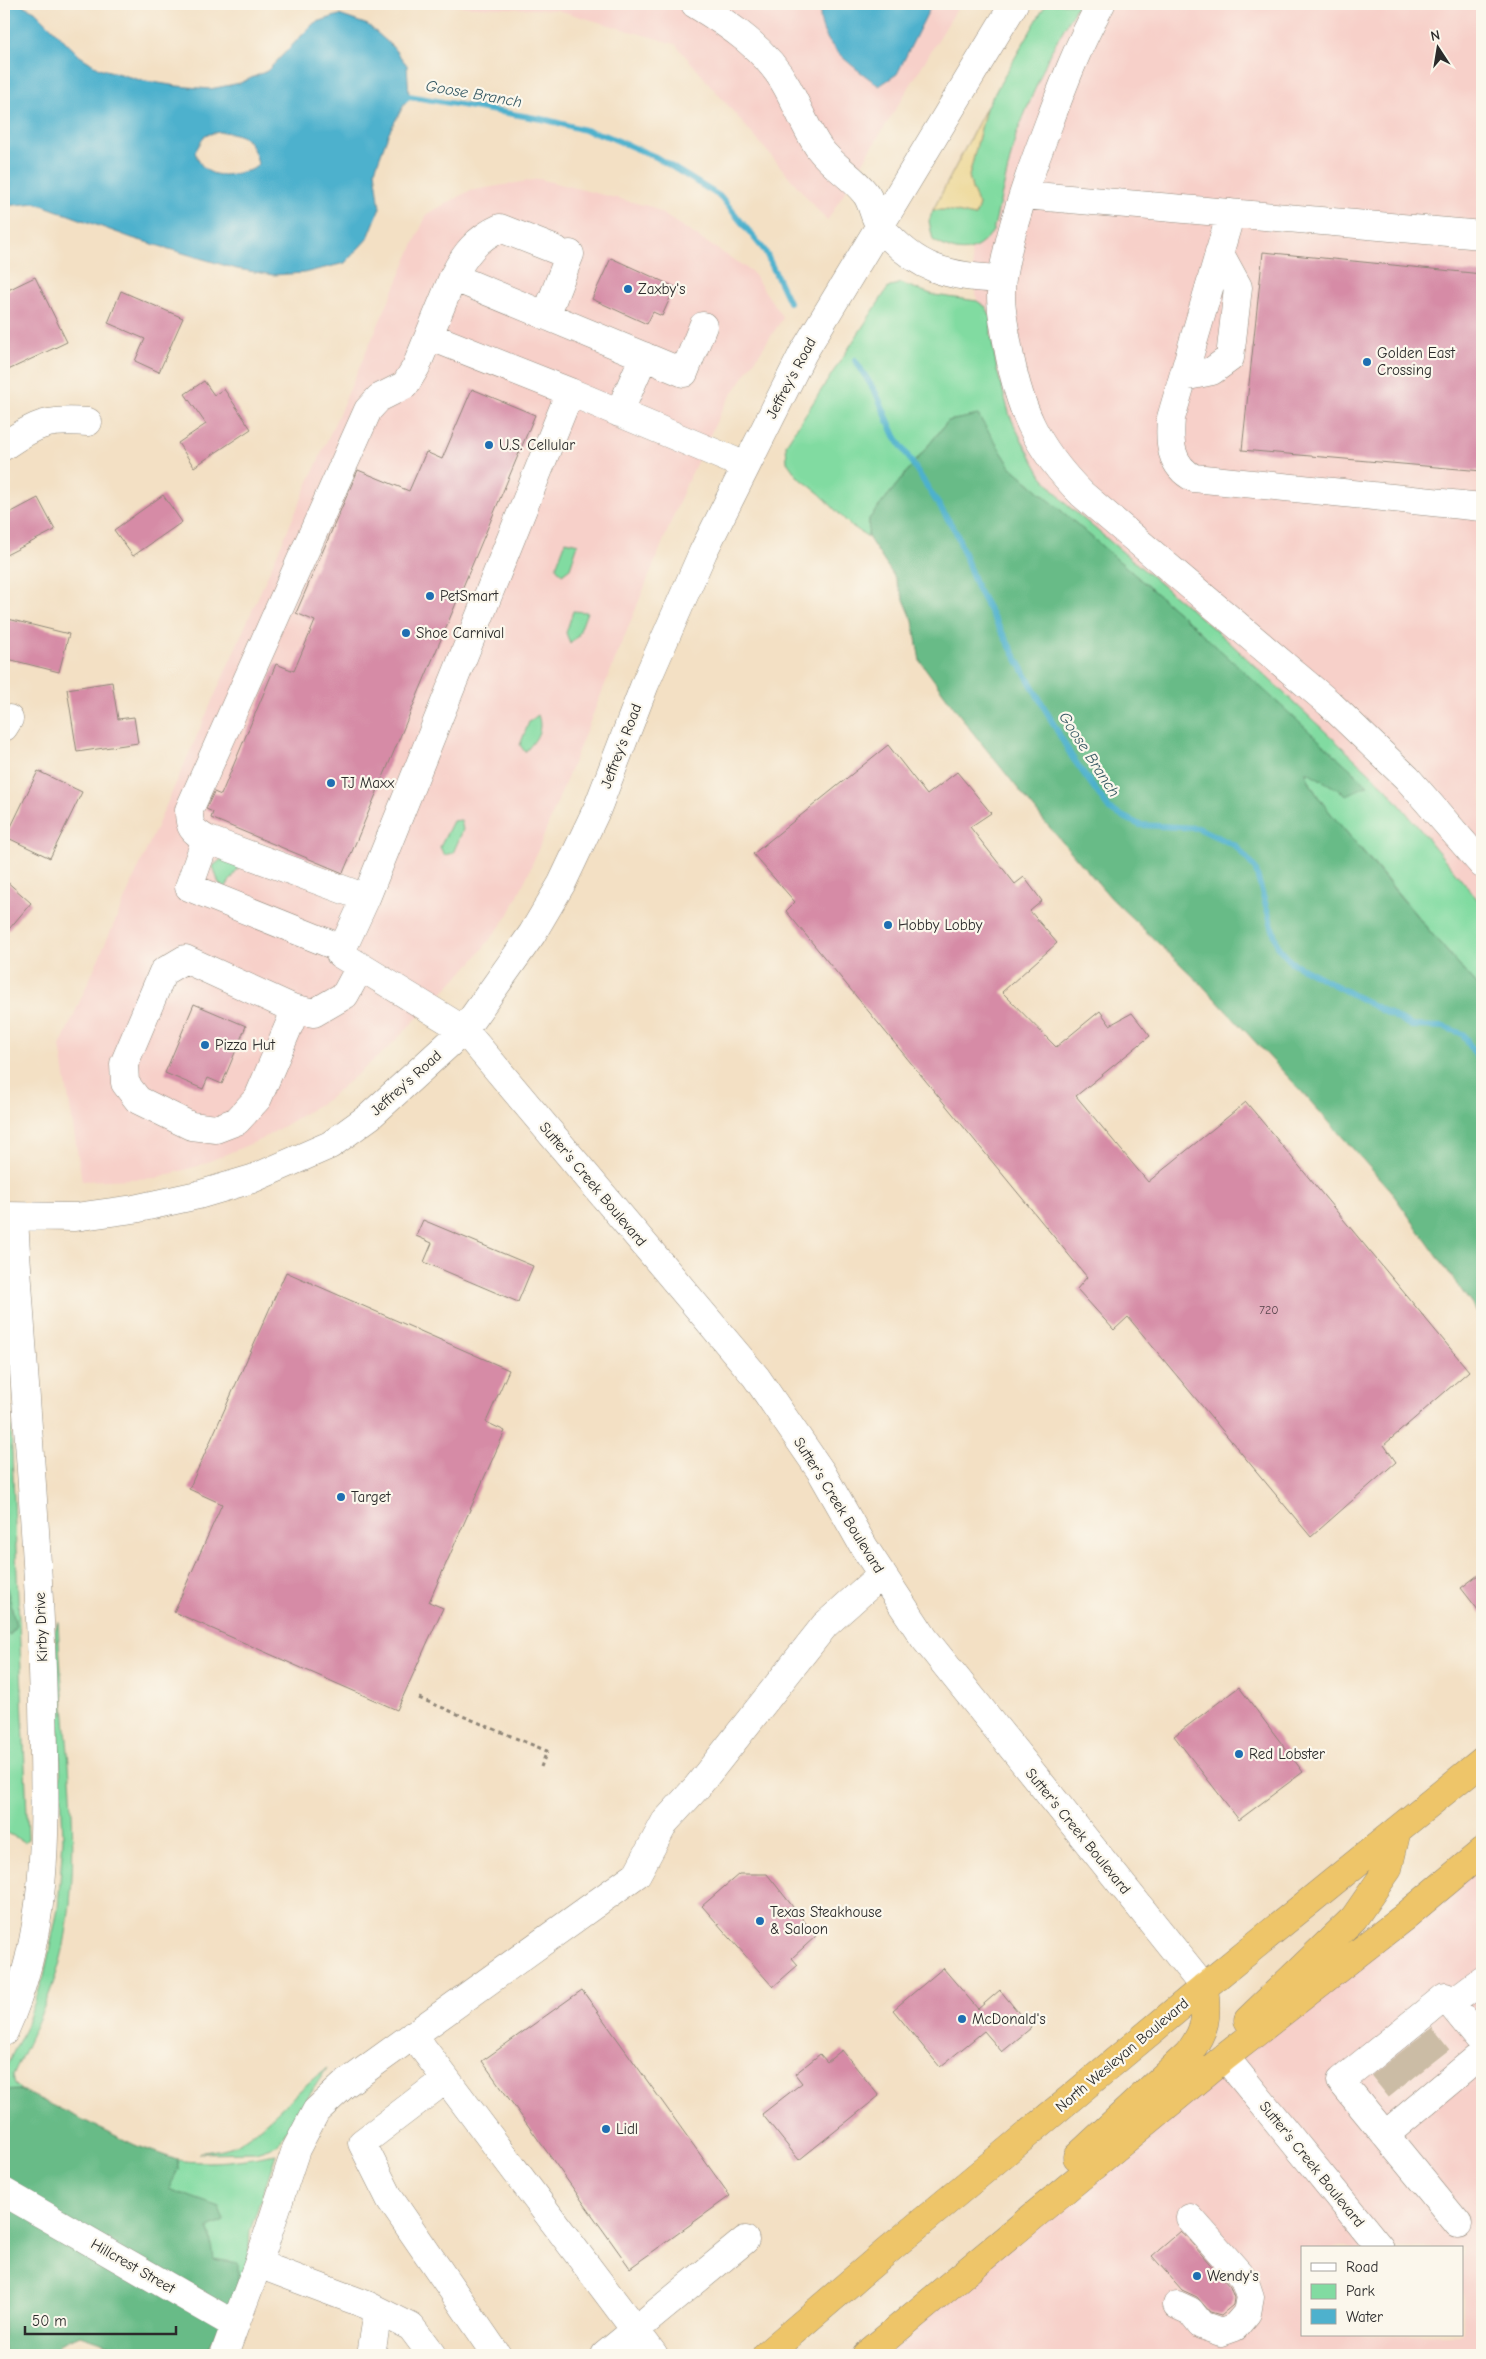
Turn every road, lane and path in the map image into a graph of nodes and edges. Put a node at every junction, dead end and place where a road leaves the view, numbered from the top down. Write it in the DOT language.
graph roads {
  1 [pos="697,4"];
  2 [pos="1014,4"];
  3 [pos="1102,4"];
  4 [pos="1024,195"];
  5 [pos="1231,212"];
  6 [pos="880,226"];
  7 [pos="1482,235"];
  8 [pos="1219,252"];
  9 [pos="453,277"];
  10 [pos="1002,279"];
  11 [pos="546,316"];
  12 [pos="703,326"];
  13 [pos="429,336"];
  14 [pos="644,356"];
  15 [pos="1183,377"];
  16 [pos="570,392"];
  17 [pos="619,413"];
  18 [pos="88,422"];
  19 [pos="4,446"];
  20 [pos="746,466"];
  21 [pos="1482,507"];
  22 [pos="206,839"];
  23 [pos="1482,864"];
  24 [pos="366,898"];
  25 [pos="352,958"];
  26 [pos="296,1009"];
  27 [pos="464,1030"];
  28 [pos="9,1217"];
  29 [pos="882,1574"];
  30 [pos="419,1698"];
  31 [pos="1482,1761"];
  32 [pos="540,1767"];
  33 [pos="1397,1830"];
  34 [pos="1482,1852"];
  35 [pos="1482,1980"];
  36 [pos="1204,1988"];
  37 [pos="1450,2004"];
  38 [pos="4,2032"];
  39 [pos="413,2035"];
  40 [pos="1482,2042"];
  41 [pos="1482,2054"];
  42 [pos="1226,2057"];
  43 [pos="446,2079"];
  44 [pos="1385,2135"];
  45 [pos="4,2192"];
  46 [pos="1190,2218"];
  47 [pos="1458,2224"];
  48 [pos="1021,2228"];
  49 [pos="745,2240"];
  50 [pos="1378,2246"];
  51 [pos="258,2264"];
  52 [pos="1177,2305"];
  53 [pos="378,2311"];
  54 [pos="235,2324"];
  55 [pos="635,2330"];
  56 [pos="224,2355"];
  57 [pos="371,2355"];
  58 [pos="432,2355"];
  59 [pos="497,2355"];
  60 [pos="606,2355"];
  61 [pos="654,2355"];
  62 [pos="766,2355"];
  63 [pos="866,2355"];
  1 -- 6 [label="street"];
  2 -- 6 [label="street, Jeffrey's Road"];
  3 -- 4 [label="street"];
  4 -- 5 [label="street"];
  4 -- 10 [label="street"];
  5 -- 7 [label="street"];
  5 -- 8 [label="street"];
  6 -- 10 [label="street"];
  6 -- 20 [label="street, Jeffrey's Road"];
  8 -- 15 [label="street"];
  8 -- 15 [label="street"];
  9 -- 11 [label="street"];
  9 -- 11 [label="street"];
  9 -- 13 [label="street"];
  10 -- 23 [label="street"];
  11 -- 14 [label="street"];
  12 -- 14 [label="street"];
  13 -- 16 [label="street"];
  13 -- 22 [label="street"];
  14 -- 17 [label="street"];
  15 -- 21 [label="street"];
  16 -- 17 [label="street"];
  16 -- 24 [label="street"];
  17 -- 20 [label="street"];
  18 -- 19 [label="street"];
  20 -- 27 [label="street, Jeffrey's Road"];
  22 -- 24 [label="street"];
  22 -- 25 [label="street, Sutter's Creek Boulevard"];
  24 -- 25 [label="street"];
  25 -- 26 [label="street"];
  25 -- 27 [label="street, Sutter's Creek Boulevard"];
  26 -- 26 [label="street"];
  27 -- 28 [label="street, Jeffrey's Road"];
  27 -- 29 [label="street, Sutter's Creek Boulevard"];
  28 -- 38 [label="street, Kirby Drive"];
  29 -- 36 [label="street, Sutter's Creek Boulevard"];
  29 -- 39 [label="street"];
  30 -- 32 [label="path"];
  31 -- 33 [label="highway, North Wesleyan Boulevard"];
  33 -- 36 [label="highway, North Wesleyan Boulevard"];
  33 -- 42 [label="highway"];
  34 -- 42 [label="highway"];
  35 -- 37 [label="street"];
  36 -- 48 [label="highway"];
  36 -- 62 [label="highway, North Wesleyan Boulevard"];
  37 -- 40 [label="street"];
  37 -- 44 [label="street"];
  39 -- 43 [label="street"];
  39 -- 51 [label="street"];
  41 -- 44 [label="street"];
  42 -- 48 [label="highway"];
  42 -- 50 [label="street, Sutter's Creek Boulevard"];
  43 -- 55 [label="street"];
  43 -- 59 [label="street"];
  44 -- 47 [label="street"];
  45 -- 54 [label="street, Hillcrest Street"];
  46 -- 52 [label="street"];
  48 -- 63 [label="highway"];
  49 -- 55 [label="street"];
  51 -- 53 [label="street"];
  51 -- 54 [label="street"];
  53 -- 57 [label="street"];
  53 -- 58 [label="street"];
  54 -- 56 [label="street"];
  55 -- 60 [label="street"];
  55 -- 61 [label="street"];
}
